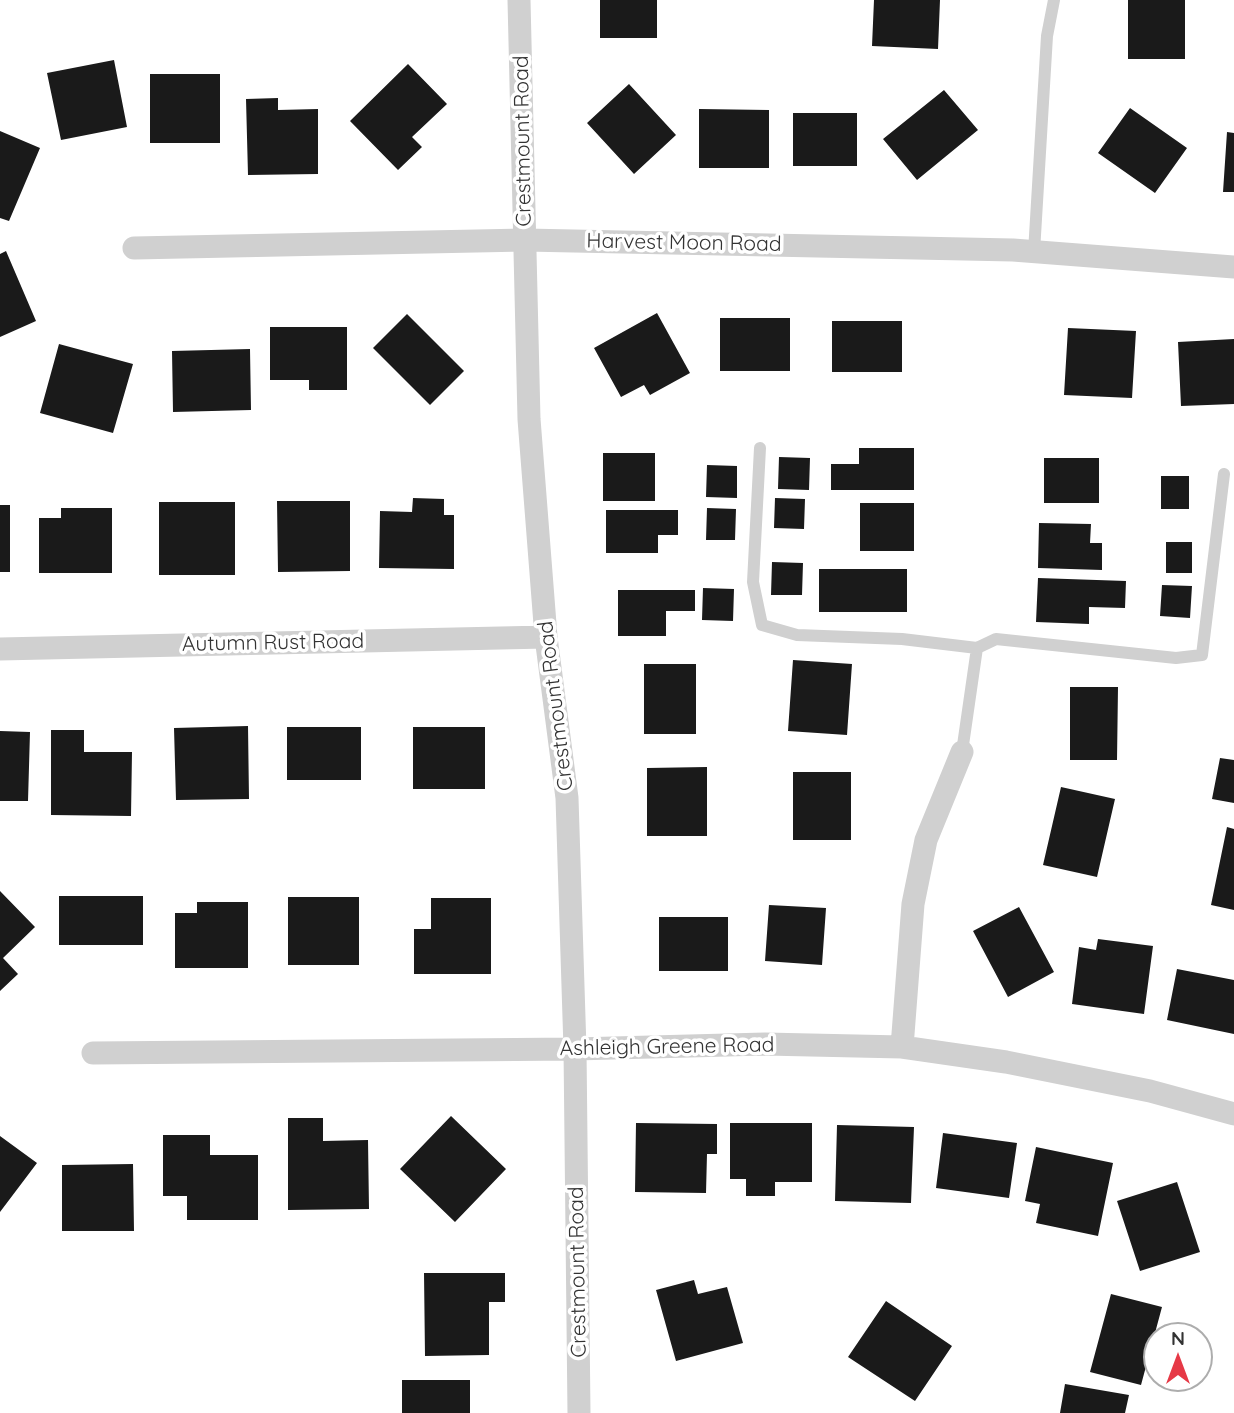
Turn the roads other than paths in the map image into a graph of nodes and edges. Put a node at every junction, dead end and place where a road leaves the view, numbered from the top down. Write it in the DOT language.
graph roads {
  1 [pos="519,0"];
  2 [pos="1054,0"];
  3 [pos="525,240"];
  4 [pos="134,248"];
  5 [pos="1034,252"];
  6 [pos="1234,267"];
  7 [pos="760,448"];
  8 [pos="1224,474"];
  9 [pos="546,637"];
  10 [pos="977,648"];
  11 [pos="0,649"];
  12 [pos="962,751"];
  13 [pos="902,1047"];
  14 [pos="575,1049"];
  15 [pos="93,1054"];
  16 [pos="1234,1114"];
  17 [pos="579,1413"];
  1 -- 3 [label="street, Crestmount Road"];
  2 -- 5 [label="lane"];
  3 -- 4 [label="street, Harvest Moon Road"];
  3 -- 5 [label="street, Harvest Moon Road"];
  3 -- 9 [label="street, Crestmount Road"];
  5 -- 6 [label="street, Harvest Moon Road"];
  7 -- 10 [label="lane"];
  8 -- 10 [label="lane"];
  9 -- 11 [label="street, Autumn Rust Road"];
  9 -- 14 [label="street, Crestmount Road"];
  10 -- 12 [label="lane"];
  12 -- 13 [label="street"];
  13 -- 14 [label="street, Ashleigh Greene Road"];
  13 -- 16 [label="street, Ashleigh Greene Road"];
  14 -- 15 [label="street, Ashleigh Greene Road"];
  14 -- 17 [label="street, Crestmount Road"];
}
